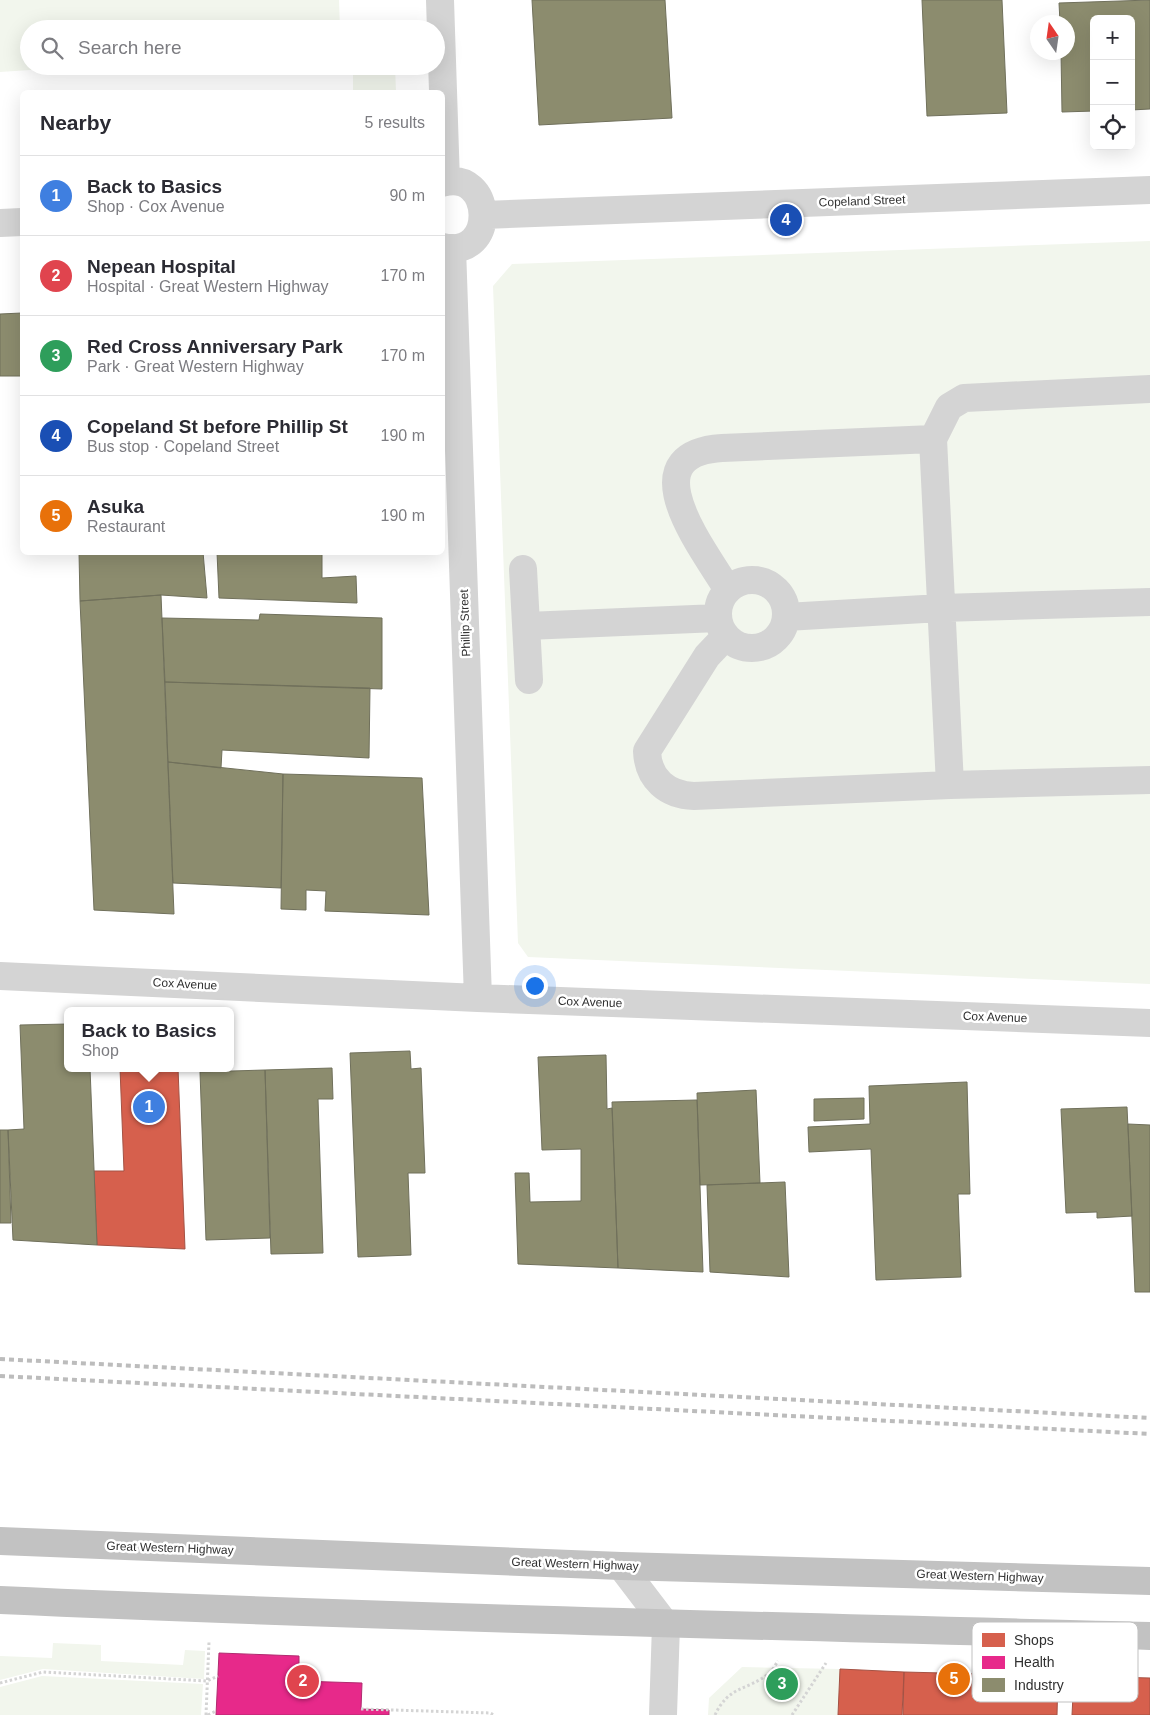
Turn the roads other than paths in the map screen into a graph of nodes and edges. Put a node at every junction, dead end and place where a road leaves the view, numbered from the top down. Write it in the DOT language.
graph roads {
  1 [pos="440,0"];
  2 [pos="440,20"];
  3 [pos="442,75"];
  4 [pos="442,90"];
  5 [pos="445,182"];
  6 [pos="1150,190"];
  7 [pos="484,214"];
  8 [pos="20,222"];
  9 [pos="0,223"];
  10 [pos="447,247"];
  11 [pos="1150,389"];
  12 [pos="933,439"];
  13 [pos="523,569"];
  14 [pos="728,590"];
  15 [pos="1150,602"];
  16 [pos="941,608"];
  17 [pos="786,617"];
  18 [pos="527,626"];
  19 [pos="722,627"];
  20 [pos="529,680"];
  21 [pos="1150,780"];
  22 [pos="950,785"];
  23 [pos="0,976"];
  24 [pos="478,998"];
  25 [pos="1150,1023"];
  26 [pos="0,1541"];
  27 [pos="621,1566"];
  28 [pos="1150,1581"];
  29 [pos="0,1600"];
  30 [pos="666,1625"];
  31 [pos="972,1632"];
  32 [pos="663,1715"];
  1 -- 2 [label="street"];
  3 -- 4 [label="street"];
  5 -- 7 [label="street"];
  6 -- 7 [label="street, Copeland Street"];
  7 -- 10 [label="street"];
  8 -- 9 [label="street"];
  10 -- 24 [label="street, Phillip Street"];
  11 -- 12 [label="street"];
  12 -- 14 [label="street"];
  12 -- 16 [label="street"];
  13 -- 18 [label="street"];
  14 -- 17 [label="street"];
  14 -- 19 [label="street"];
  15 -- 16 [label="street"];
  16 -- 17 [label="street"];
  16 -- 22 [label="street"];
  17 -- 19 [label="street"];
  18 -- 19 [label="street"];
  18 -- 20 [label="street"];
  19 -- 22 [label="street"];
  21 -- 22 [label="street"];
  23 -- 24 [label="street, Cox Avenue"];
  24 -- 25 [label="street, Cox Avenue"];
  26 -- 27 [label="highway, Great Western Highway"];
  27 -- 28 [label="highway, Great Western Highway"];
  27 -- 30 [label="street"];
  29 -- 30 [label="highway"];
  30 -- 31 [label="highway"];
  30 -- 32 [label="street"];
}
